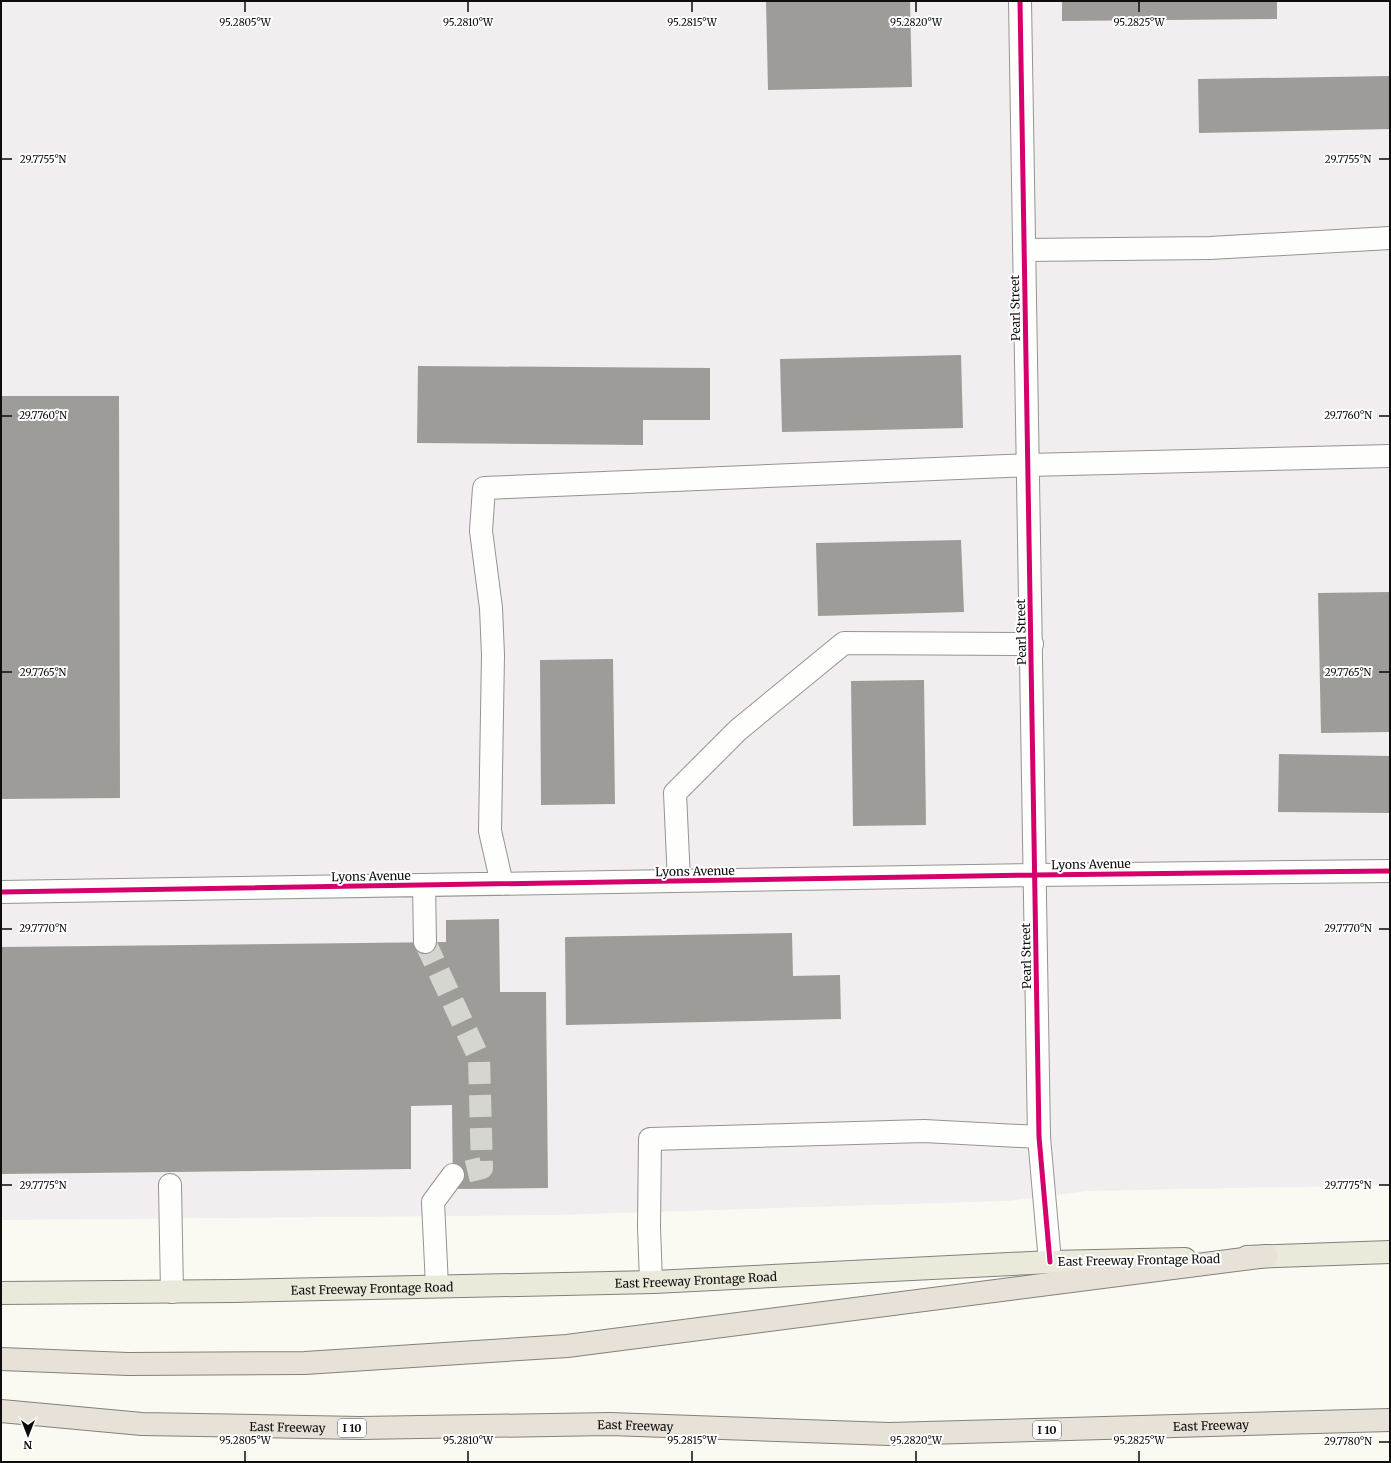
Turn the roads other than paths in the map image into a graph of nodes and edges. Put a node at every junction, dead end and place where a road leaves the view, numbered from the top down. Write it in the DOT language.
graph roads {
  1 [pos="1020,1"];
  2 [pos="1390,238"];
  3 [pos="1024,250"];
  4 [pos="1390,456"];
  5 [pos="1028,465"];
  6 [pos="1032,644"];
  7 [pos="1390,871"];
  8 [pos="1034,875"];
  9 [pos="679,881"];
  10 [pos="502,884"];
  11 [pos="424,885"];
  12 [pos="1,892"];
  13 [pos="425,942"];
  14 [pos="1039,1137"];
  15 [pos="453,1175"];
  16 [pos="170,1185"];
  17 [pos="1390,1252"];
  18 [pos="1267,1256"];
  19 [pos="1050,1262"];
  20 [pos="651,1282"];
  21 [pos="436,1286"];
  22 [pos="172,1292"];
  23 [pos="1,1293"];
  24 [pos="1,1359"];
  25 [pos="1,1411"];
  26 [pos="1390,1420"];
  1 -- 3 [label="street, Pearl Street"];
  2 -- 3 [label="street"];
  3 -- 5 [label="street, Pearl Street"];
  4 -- 5 [label="street"];
  5 -- 6 [label="street, Pearl Street"];
  5 -- 10 [label="street"];
  6 -- 8 [label="street, Pearl Street"];
  6 -- 9 [label="street"];
  7 -- 8 [label="street, Lyons Avenue"];
  8 -- 9 [label="street, Lyons Avenue"];
  8 -- 14 [label="street, Pearl Street"];
  9 -- 10 [label="street, Lyons Avenue"];
  10 -- 11 [label="street, Lyons Avenue"];
  11 -- 12 [label="street, Lyons Avenue"];
  11 -- 13 [label="street"];
  14 -- 19 [label="street, Pearl Street"];
  14 -- 20 [label="street"];
  15 -- 21 [label="street"];
  16 -- 22 [label="street"];
  17 -- 18 [label="main road, East Freeway Frontage Road"];
  18 -- 19 [label="main road, East Freeway Frontage Road"];
  18 -- 24 [label="highway"];
  19 -- 20 [label="main road, East Freeway Frontage Road"];
  20 -- 21 [label="main road, East Freeway Frontage Road"];
  21 -- 22 [label="main road, East Freeway Frontage Road"];
  22 -- 23 [label="main road, East Freeway Frontage Road"];
  25 -- 26 [label="highway, East Freeway / I 10"];
}
